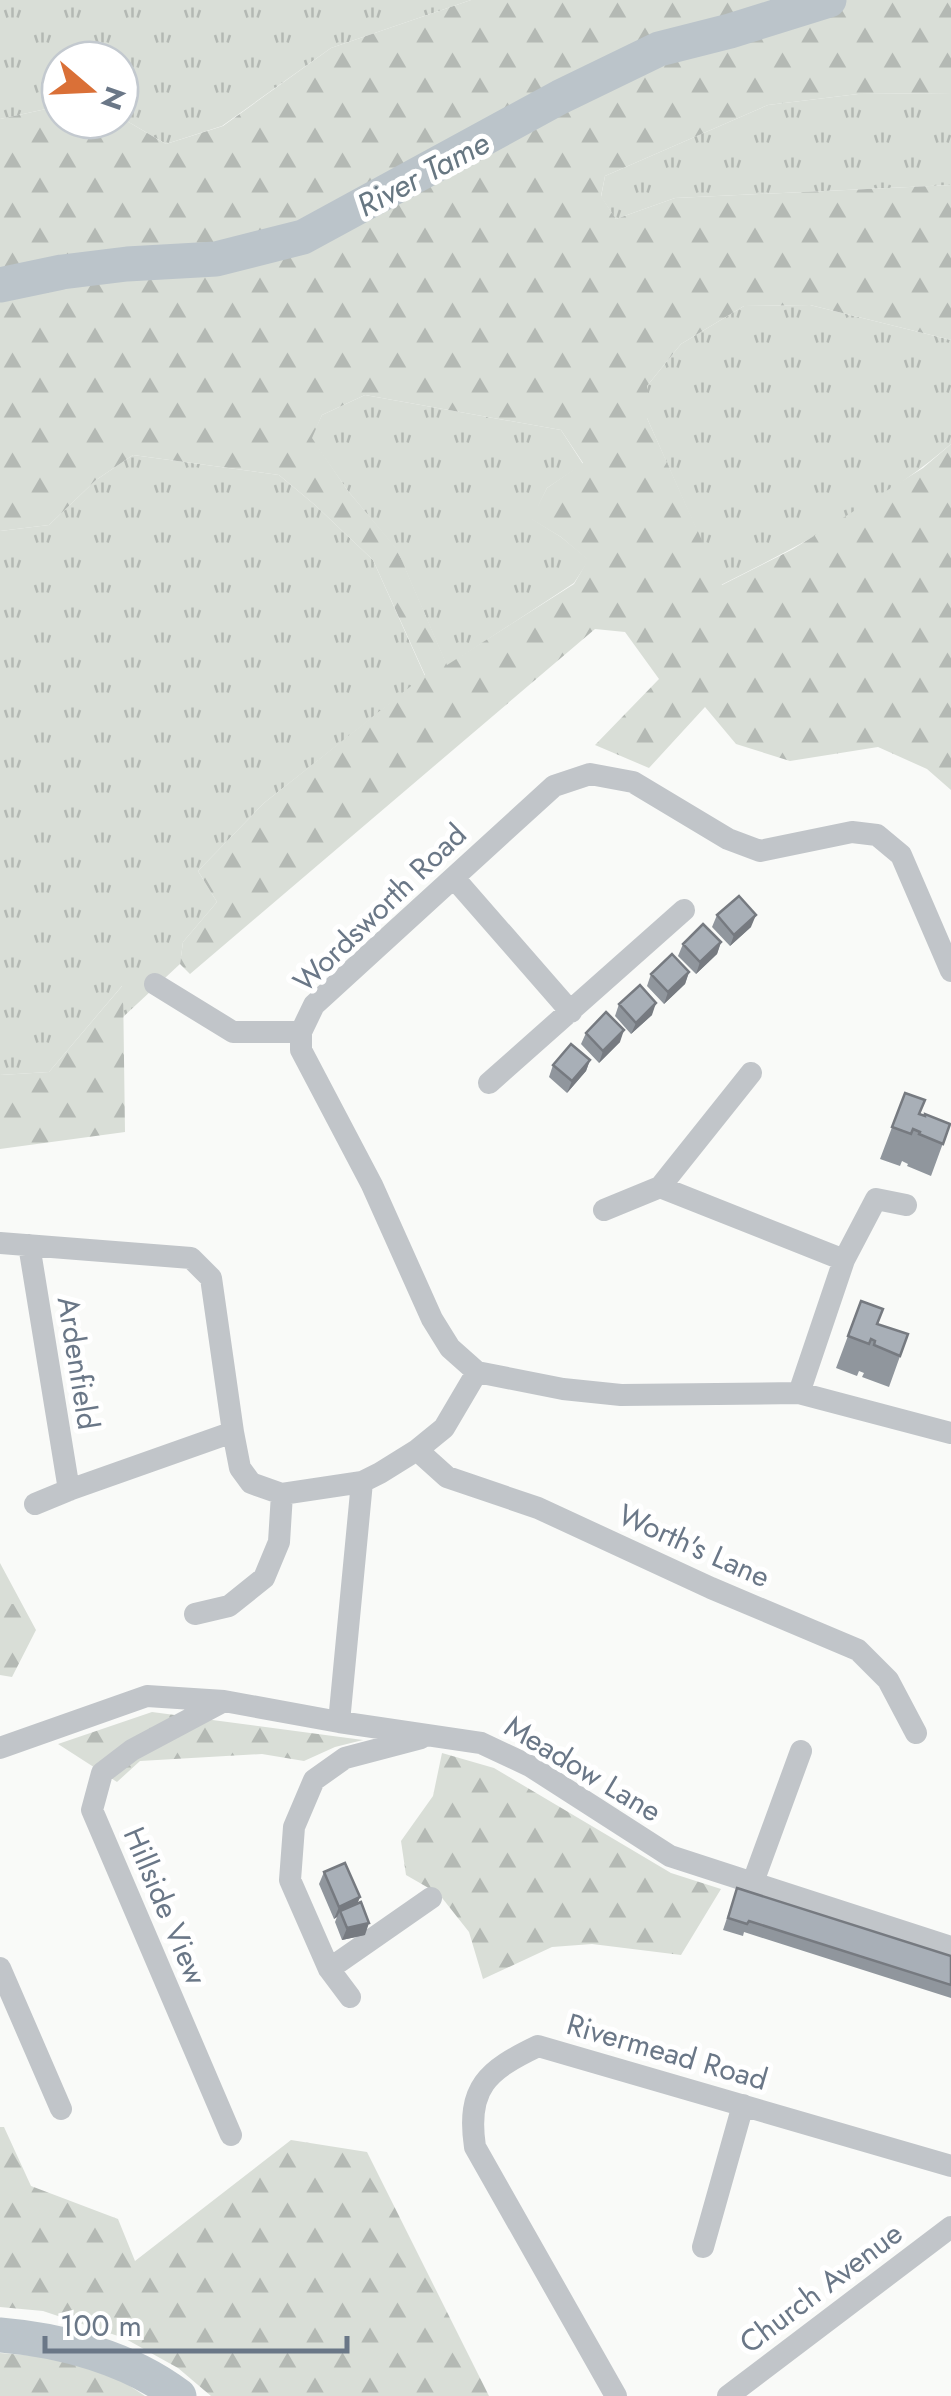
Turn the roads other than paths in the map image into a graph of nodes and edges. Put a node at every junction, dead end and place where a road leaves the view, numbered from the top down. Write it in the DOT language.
graph roads {
  1 [pos="454,878"];
  2 [pos="684,910"];
  3 [pos="951,971"];
  4 [pos="156,984"];
  5 [pos="570,1012"];
  6 [pos="301,1032"];
  7 [pos="750,1073"];
  8 [pos="489,1083"];
  9 [pos="660,1187"];
  10 [pos="906,1205"];
  11 [pos="604,1210"];
  12 [pos="0,1243"];
  13 [pos="29,1246"];
  14 [pos="844,1260"];
  15 [pos="477,1372"];
  16 [pos="799,1393"];
  17 [pos="233,1432"];
  18 [pos="951,1434"];
  19 [pos="417,1450"];
  20 [pos="362,1482"];
  21 [pos="68,1490"];
  22 [pos="282,1494"];
  23 [pos="35,1504"];
  24 [pos="195,1614"];
  25 [pos="224,1701"];
  26 [pos="339,1722"];
  27 [pos="916,1733"];
  28 [pos="428,1734"];
  29 [pos="0,1748"];
  30 [pos="801,1750"];
  31 [pos="753,1882"];
  32 [pos="430,1898"];
  33 [pos="951,1947"];
  34 [pos="0,1968"];
  35 [pos="330,1969"];
  36 [pos="350,1997"];
  37 [pos="743,2105"];
  38 [pos="61,2109"];
  39 [pos="231,2136"];
  40 [pos="951,2166"];
  41 [pos="951,2227"];
  42 [pos="703,2247"];
  43 [pos="616,2396"];
  44 [pos="728,2396"];
  1 -- 3 [label="street, Wordsworth Road"];
  1 -- 5 [label="street"];
  1 -- 6 [label="street, Wordsworth Road"];
  2 -- 5 [label="street"];
  4 -- 6 [label="street"];
  5 -- 8 [label="street"];
  6 -- 15 [label="street, Wordsworth Road"];
  7 -- 9 [label="street"];
  9 -- 11 [label="street"];
  9 -- 14 [label="street"];
  10 -- 14 [label="street"];
  12 -- 13 [label="street, Ardenfield"];
  13 -- 17 [label="street, Ardenfield"];
  13 -- 21 [label="street, Ardenfield"];
  14 -- 16 [label="street"];
  15 -- 16 [label="street"];
  15 -- 19 [label="street"];
  16 -- 18 [label="street"];
  17 -- 21 [label="street"];
  17 -- 22 [label="street, Ardenfield"];
  19 -- 20 [label="street"];
  19 -- 27 [label="street, Worth's Lane"];
  20 -- 22 [label="street"];
  20 -- 26 [label="street"];
  21 -- 23 [label="street"];
  22 -- 24 [label="street"];
  25 -- 26 [label="street, Meadow Lane"];
  25 -- 29 [label="street, Meadow Lane"];
  25 -- 39 [label="street, Hillside View"];
  26 -- 28 [label="street, Meadow Lane"];
  28 -- 31 [label="street, Meadow Lane"];
  28 -- 35 [label="street"];
  30 -- 31 [label="street"];
  31 -- 33 [label="street, Meadow Lane"];
  32 -- 35 [label="street"];
  34 -- 38 [label="street"];
  35 -- 36 [label="street"];
  37 -- 40 [label="street, Rivermead Road"];
  37 -- 42 [label="street"];
  37 -- 43 [label="street, Rivermead Road"];
  41 -- 44 [label="street, Church Avenue"];
}
